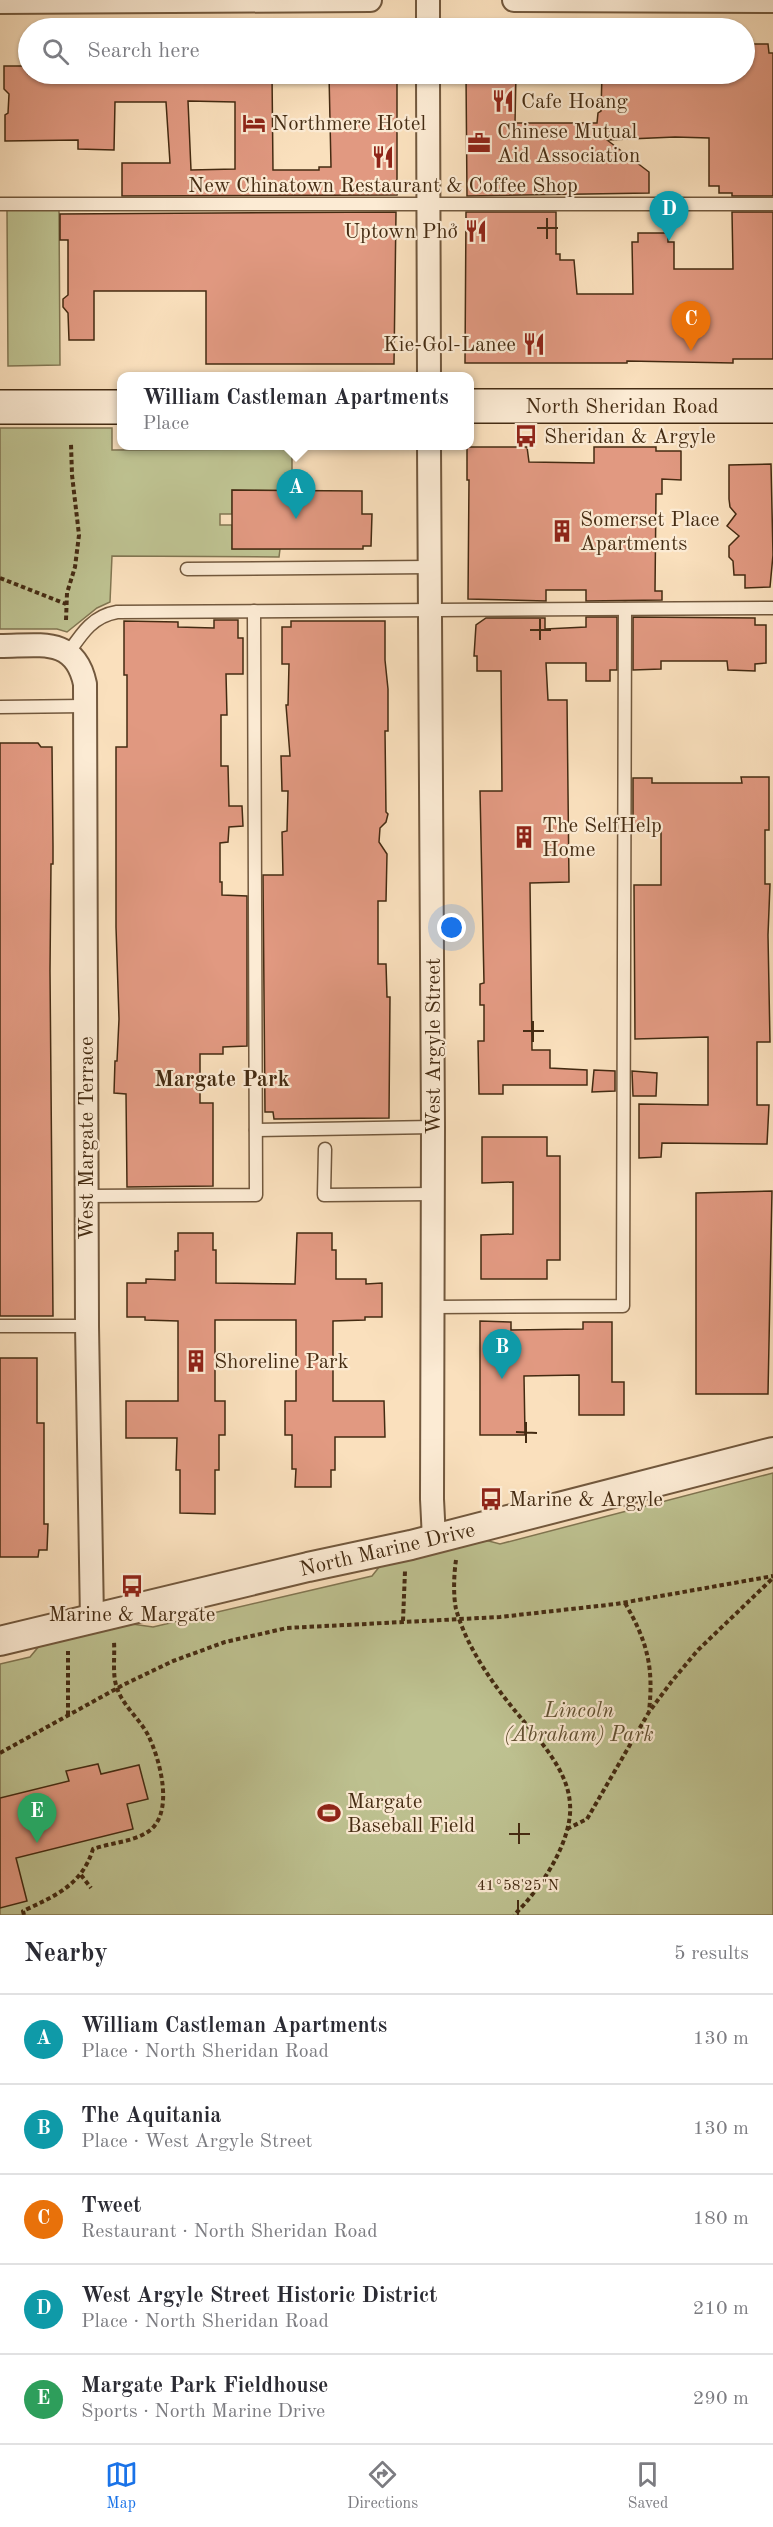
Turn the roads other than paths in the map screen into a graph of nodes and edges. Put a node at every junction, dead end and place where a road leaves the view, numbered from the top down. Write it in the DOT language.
graph roads {
  1 [pos="370,0"];
  2 [pos="428,0"];
  3 [pos="514,0"];
  4 [pos="773,1"];
  5 [pos="0,3"];
  6 [pos="428,18"];
  7 [pos="428,84"];
  8 [pos="0,204"];
  9 [pos="429,204"];
  10 [pos="773,204"];
  11 [pos="429,372"];
  12 [pos="474,406"];
  13 [pos="773,406"];
  14 [pos="0,407"];
  15 [pos="117,407"];
  16 [pos="429,450"];
  17 [pos="430,567"];
  18 [pos="187,569"];
  19 [pos="773,608"];
  20 [pos="625,609"];
  21 [pos="254,611"];
  22 [pos="430,611"];
  23 [pos="0,646"];
  24 [pos="72,655"];
  25 [pos="86,705"];
  26 [pos="0,707"];
  27 [pos="433,1127"];
  28 [pos="256,1130"];
  29 [pos="324,1149"];
  30 [pos="433,1194"];
  31 [pos="86,1196"];
  32 [pos="433,1307"];
  33 [pos="0,1326"];
  34 [pos="87,1326"];
  35 [pos="773,1452"];
  36 [pos="434,1539"];
  37 [pos="92,1620"];
  38 [pos="0,1641"];
  1 -- 5 [label="street"];
  2 -- 6 [label="street"];
  3 -- 4 [label="street"];
  7 -- 9 [label="street"];
  8 -- 9 [label="lane"];
  9 -- 10 [label="lane"];
  9 -- 11 [label="street"];
  12 -- 13 [label="main road, North Sheridan Road"];
  14 -- 15 [label="main road"];
  16 -- 17 [label="street, West Argyle Street"];
  17 -- 18 [label="lane"];
  17 -- 22 [label="street, West Argyle Street"];
  19 -- 20 [label="lane"];
  20 -- 22 [label="lane"];
  20 -- 32 [label="lane"];
  21 -- 22 [label="lane"];
  21 -- 24 [label="lane"];
  21 -- 28 [label="lane"];
  22 -- 27 [label="street, West Argyle Street"];
  23 -- 24 [label="street"];
  24 -- 25 [label="street, West Margate Terrace"];
  25 -- 26 [label="lane"];
  25 -- 31 [label="street, West Margate Terrace"];
  27 -- 28 [label="lane"];
  27 -- 30 [label="street, West Argyle Street"];
  28 -- 31 [label="lane"];
  29 -- 30 [label="lane"];
  30 -- 32 [label="street, West Argyle Street"];
  31 -- 34 [label="street, West Margate Terrace"];
  32 -- 36 [label="street, West Argyle Street"];
  33 -- 34 [label="lane"];
  34 -- 37 [label="street, West Margate Terrace"];
  35 -- 36 [label="street, North Marine Drive"];
  36 -- 37 [label="street, North Marine Drive"];
  37 -- 38 [label="street, North Marine Drive"];
}
